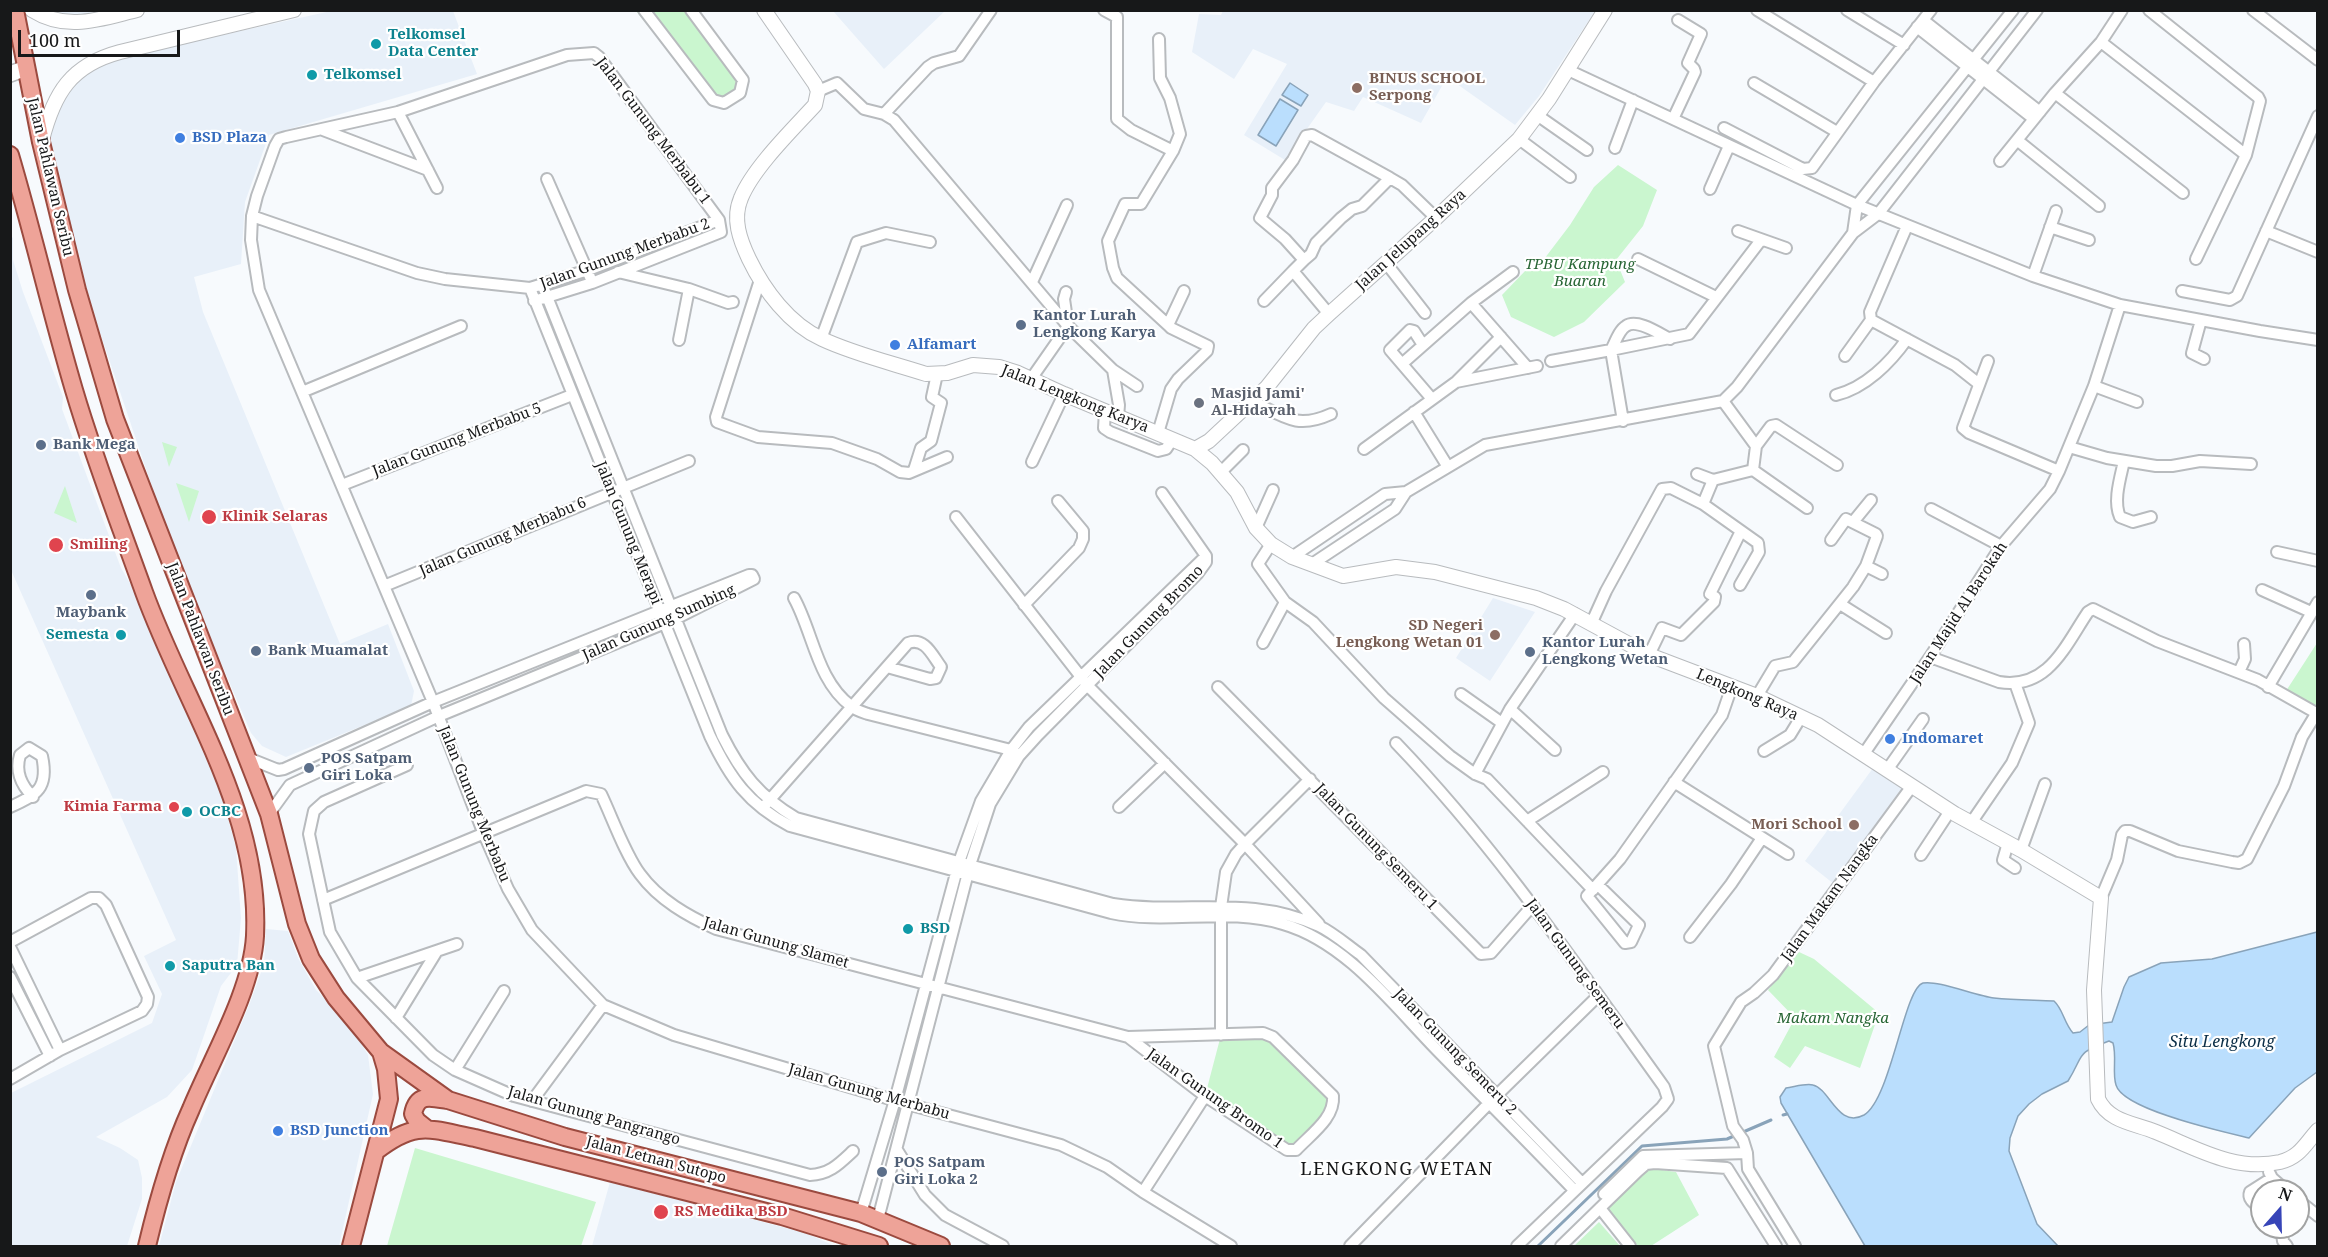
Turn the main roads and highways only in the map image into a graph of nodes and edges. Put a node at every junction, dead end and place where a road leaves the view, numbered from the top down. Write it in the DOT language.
graph roads {
  1 [pos="15,10"];
  2 [pos="16,41"];
  3 [pos="18,71"];
  4 [pos="10,155"];
  5 [pos="381,1052"];
  6 [pos="448,1100"];
  7 [pos="427,1129"];
  8 [pos="376,1151"];
  9 [pos="846,1240"];
  10 [pos="147,1246"];
  11 [pos="351,1246"];
  12 [pos="879,1246"];
  13 [pos="941,1246"];
  1 -- 2 [label="main road, Jalan Pahlawan Seribu"];
  2 -- 3 [label="main road, Jalan Pahlawan Seribu"];
  3 -- 5 [label="main road, Jalan Pahlawan Seribu"];
  4 -- 10 [label="main road, Jalan Pahlawan Seribu"];
  5 -- 6 [label="main road, Jalan Letnan Sutopo"];
  5 -- 8 [label="main road, Jalan Pahlawan Seribu"];
  6 -- 7 [label="main road"];
  6 -- 13 [label="main road, Jalan Letnan Sutopo"];
  7 -- 8 [label="main road, Jalan Letnan Sutopo"];
  7 -- 9 [label="main road, Jalan Letnan Sutopo"];
  8 -- 11 [label="main road, Jalan Pahlawan Seribu"];
  9 -- 12 [label="main road, Jalan Letnan Sutopo"];
}
